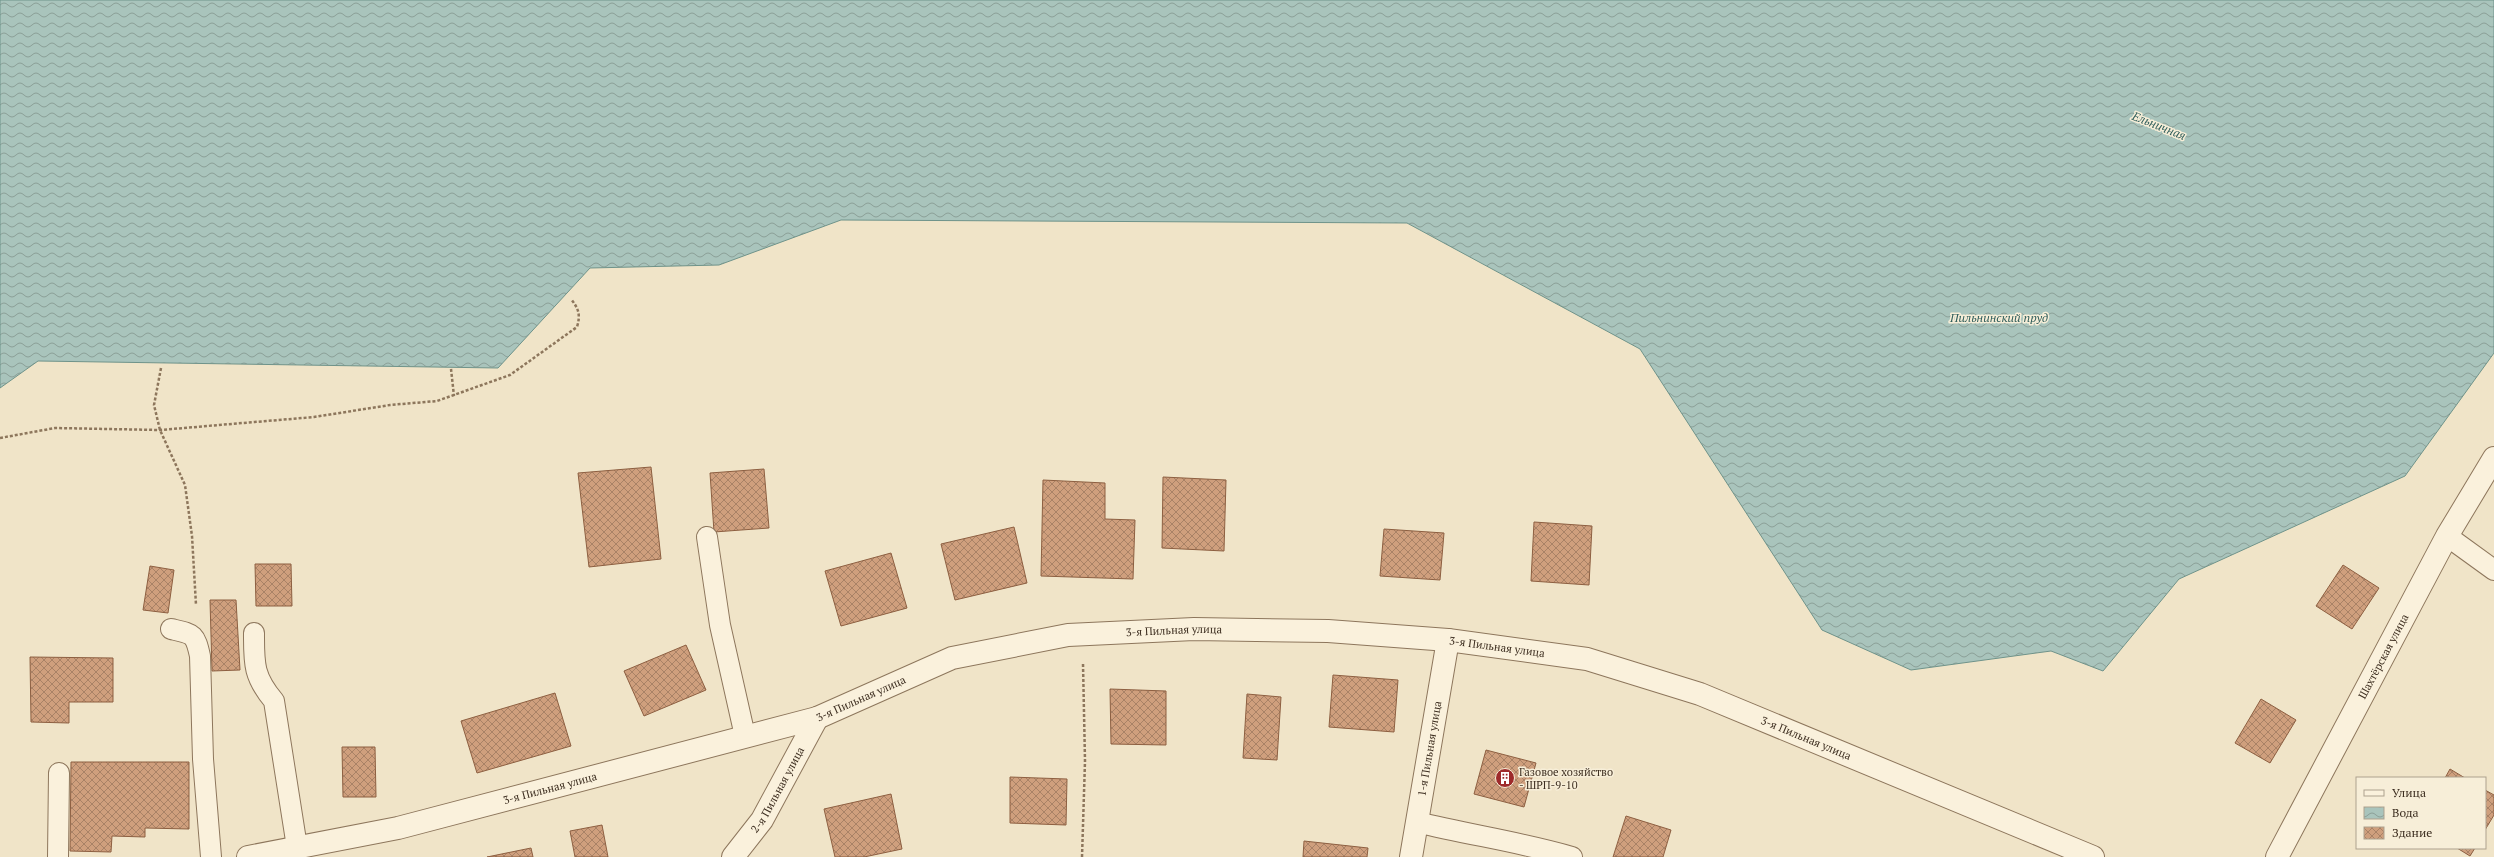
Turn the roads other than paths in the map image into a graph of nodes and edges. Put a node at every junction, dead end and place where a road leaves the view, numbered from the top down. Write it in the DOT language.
graph roads {
  1 [pos="2494,458"];
  2 [pos="2447,536"];
  3 [pos="707,537"];
  4 [pos="2494,570"];
  5 [pos="171,629"];
  6 [pos="254,632"];
  7 [pos="1448,640"];
  8 [pos="817,718"];
  9 [pos="745,736"];
  10 [pos="59,773"];
  11 [pos="1417,822"];
  12 [pos="297,847"];
  13 [pos="58,857"];
  14 [pos="211,857"];
  15 [pos="248,857"];
  16 [pos="733,857"];
  17 [pos="1411,857"];
  18 [pos="1572,857"];
  19 [pos="2093,857"];
  20 [pos="2276,857"];
  1 -- 2 [label="street, Шахтёрская улица"];
  2 -- 4 [label="lane"];
  2 -- 20 [label="street, Шахтёрская улица"];
  3 -- 9 [label="lane"];
  5 -- 14 [label="lane"];
  6 -- 12 [label="lane"];
  7 -- 8 [label="street, 3-я Пильная улица"];
  7 -- 11 [label="street, 1-я Пильная улица"];
  7 -- 19 [label="street, 3-я Пильная улица"];
  8 -- 9 [label="street, 3-я Пильная улица"];
  8 -- 16 [label="street, 2-я Пильная улица"];
  9 -- 12 [label="street, 3-я Пильная улица"];
  10 -- 13 [label="lane"];
  11 -- 17 [label="street, 1-я Пильная улица"];
  11 -- 18 [label="lane"];
  12 -- 15 [label="street, 3-я Пильная улица"];
}
